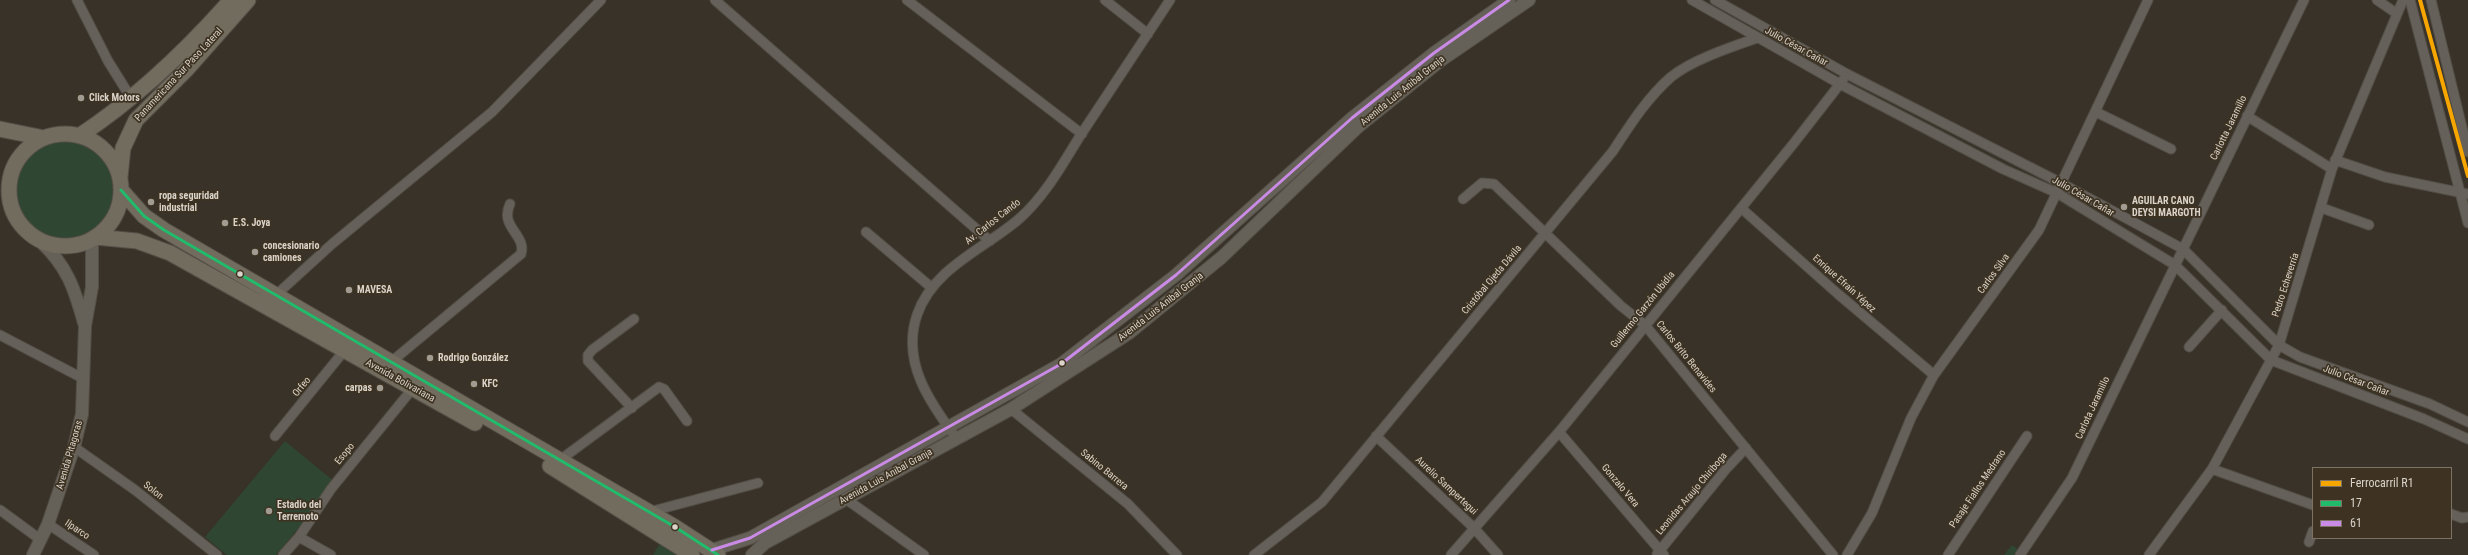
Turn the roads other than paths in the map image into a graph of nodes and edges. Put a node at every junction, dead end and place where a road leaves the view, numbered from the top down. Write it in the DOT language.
graph roads {
  1 [pos="77,0"];
  2 [pos="231,0"];
  3 [pos="248,0"];
  4 [pos="601,0"];
  5 [pos="715,0"];
  6 [pos="907,0"];
  7 [pos="1105,0"];
  8 [pos="1170,0"];
  9 [pos="1509,0"];
  10 [pos="1529,0"];
  11 [pos="1692,0"];
  12 [pos="1715,0"];
  13 [pos="2148,0"];
  14 [pos="2304,0"];
  15 [pos="2377,0"];
  16 [pos="2403,0"];
  17 [pos="2410,0"];
  18 [pos="2431,0"];
  19 [pos="2396,13"];
  20 [pos="1148,34"];
  21 [pos="1757,38"];
  22 [pos="1847,74"];
  23 [pos="1840,84"];
  24 [pos="132,98"];
  25 [pos="2096,112"];
  26 [pos="2247,116"];
  27 [pos="0,129"];
  28 [pos="1082,134"];
  29 [pos="79,136"];
  30 [pos="44,138"];
  31 [pos="2171,148"];
  32 [pos="2468,152"];
  33 [pos="2334,164"];
  34 [pos="2061,183"];
  35 [pos="120,185"];
  36 [pos="0,187"];
  37 [pos="2057,192"];
  38 [pos="2464,194"];
  39 [pos="1463,199"];
  40 [pos="510,204"];
  41 [pos="10,205"];
  42 [pos="1742,208"];
  43 [pos="2322,208"];
  44 [pos="2468,223"];
  45 [pos="2369,225"];
  46 [pos="866,232"];
  47 [pos="1546,232"];
  48 [pos="93,238"];
  49 [pos="40,241"];
  50 [pos="990,241"];
  51 [pos="2183,249"];
  52 [pos="2175,265"];
  53 [pos="932,288"];
  54 [pos="276,295"];
  55 [pos="2222,310"];
  56 [pos="634,319"];
  57 [pos="1645,325"];
  58 [pos="85,326"];
  59 [pos="0,335"];
  60 [pos="2279,345"];
  61 [pos="2189,347"];
  62 [pos="344,351"];
  63 [pos="2271,360"];
  64 [pos="391,362"];
  65 [pos="1934,375"];
  66 [pos="84,379"];
  67 [pos="413,388"];
  68 [pos="632,408"];
  69 [pos="1011,409"];
  70 [pos="687,420"];
  71 [pos="2468,422"];
  72 [pos="948,426"];
  73 [pos="1559,432"];
  74 [pos="275,436"];
  75 [pos="1376,436"];
  76 [pos="2027,436"];
  77 [pos="957,439"];
  78 [pos="2468,439"];
  79 [pos="74,447"];
  80 [pos="1746,448"];
  81 [pos="560,460"];
  82 [pos="2212,470"];
  83 [pos="758,483"];
  84 [pos="846,499"];
  85 [pos="2312,505"];
  86 [pos="0,510"];
  87 [pos="649,512"];
  88 [pos="2452,514"];
  89 [pos="2468,517"];
  90 [pos="48,524"];
  91 [pos="1474,528"];
  92 [pos="2312,534"];
  93 [pos="299,537"];
  94 [pos="41,540"];
  95 [pos="2309,542"];
  96 [pos="715,553"];
  97 [pos="1660,554"];
  98 [pos="33,555"];
  99 [pos="94,555"];
  100 [pos="217,555"];
  101 [pos="283,555"];
  102 [pos="331,555"];
  103 [pos="692,555"];
  104 [pos="752,555"];
  105 [pos="924,555"];
  106 [pos="1177,555"];
  107 [pos="1254,555"];
  108 [pos="1451,555"];
  109 [pos="1498,555"];
  110 [pos="1833,555"];
  111 [pos="1847,555"];
  112 [pos="1948,555"];
  113 [pos="2020,555"];
  114 [pos="2151,555"];
  1 -- 24 [label="street"];
  2 -- 24 [label="highway"];
  3 -- 35 [label="highway, Panamericana Sur Paso Lateral"];
  4 -- 54 [label="street"];
  5 -- 50 [label="street"];
  6 -- 28 [label="street"];
  7 -- 20 [label="street"];
  8 -- 20 [label="street, Av. Carlos Cando"];
  9 -- 72 [label="main road, Avenida Luis Anibal Granja"];
  10 -- 69 [label="main road, Avenida Luis Anibal Granja"];
  11 -- 21 [label="street, Julio César Cañar"];
  12 -- 22 [label="street, Julio César Cañar"];
  13 -- 25 [label="street, Carlos Silva"];
  14 -- 26 [label="street, Carlotta Jaramillo"];
  15 -- 19 [label="street"];
  16 -- 19 [label="street, Pedro Echeverría"];
  17 -- 38 [label="street"];
  18 -- 32 [label="street"];
  19 -- 33 [label="street, Pedro Echeverría"];
  20 -- 28 [label="street, Av. Carlos Cando"];
  21 -- 23 [label="street, Julio César Cañar"];
  21 -- 47 [label="street, Cristóbal Ojeda Dávila"];
  22 -- 23 [label="street, Guillermo Garzón Ubidia"];
  22 -- 34 [label="street, Julio César Cañar"];
  23 -- 37 [label="street, Julio César Cañar"];
  23 -- 42 [label="street, Guillermo Garzón Ubidia"];
  24 -- 29 [label="highway"];
  25 -- 31 [label="street"];
  25 -- 34 [label="street, Carlos Silva"];
  26 -- 33 [label="street"];
  26 -- 51 [label="street, Carlotta Jaramillo"];
  27 -- 30 [label="highway"];
  28 -- 50 [label="street, Av. Carlos Cando"];
  29 -- 30 [label="highway"];
  29 -- 35 [label="highway"];
  30 -- 41 [label="highway"];
  33 -- 38 [label="street"];
  33 -- 43 [label="street, Pedro Echeverría"];
  34 -- 37 [label="street, Carlos Silva"];
  34 -- 51 [label="street, Julio César Cañar"];
  35 -- 48 [label="highway"];
  35 -- 54 [label="highway, Avenida Bolivariana"];
  36 -- 41 [label="highway"];
  37 -- 52 [label="street, Julio César Cañar"];
  37 -- 65 [label="street, Carlos Silva"];
  38 -- 44 [label="street"];
  39 -- 47 [label="street, Carlos Brito Benavides"];
  40 -- 64 [label="street"];
  41 -- 49 [label="highway"];
  42 -- 57 [label="street, Guillermo Garzón Ubidia"];
  42 -- 65 [label="street, Enrique Efraín Yépez"];
  43 -- 45 [label="street"];
  43 -- 60 [label="street, Pedro Echeverría"];
  46 -- 53 [label="street"];
  47 -- 57 [label="street, Carlos Brito Benavides"];
  47 -- 75 [label="street, Cristóbal Ojeda Dávila"];
  48 -- 49 [label="highway"];
  48 -- 58 [label="main road, Avenida Pitagoras"];
  48 -- 62 [label="highway, Avenida Bolivariana"];
  49 -- 58 [label="main road, Avenida Pitagoras"];
  50 -- 53 [label="street, Av. Carlos Cando"];
  51 -- 52 [label="street, Carlotta Jaramillo"];
  51 -- 60 [label="street, Julio César Cañar"];
  52 -- 55 [label="street, Julio César Cañar"];
  52 -- 113 [label="street, Carlota Jaramillo"];
  53 -- 72 [label="street, Av. Carlos Cando"];
  54 -- 64 [label="highway, Avenida Bolivariana"];
  55 -- 61 [label="street"];
  55 -- 63 [label="street, Julio César Cañar"];
  56 -- 68 [label="street"];
  57 -- 73 [label="street, Guillermo Garzón Ubidia"];
  57 -- 80 [label="street, Carlos Brito Benavides"];
  58 -- 66 [label="main road, Avenida Pitagoras"];
  59 -- 66 [label="street"];
  60 -- 63 [label="street, Pedro Echeverría"];
  60 -- 71 [label="street, Julio César Cañar"];
  62 -- 67 [label="highway, Avenida Bolivariana"];
  62 -- 74 [label="street, Orfeo"];
  63 -- 78 [label="street, Julio César Cañar"];
  63 -- 82 [label="street, Pedro Echeverría"];
  64 -- 81 [label="highway, Avenida Bolivariana"];
  65 -- 111 [label="street, Carlos Silva"];
  66 -- 79 [label="main road, Avenida Pitagoras"];
  67 -- 93 [label="street, Esopo"];
  67 -- 103 [label="highway, Avenida Bolivariana"];
  68 -- 70 [label="street"];
  68 -- 81 [label="street"];
  69 -- 77 [label="main road, Avenida Luis Anibal Granja"];
  69 -- 106 [label="street, Sabino Barrera"];
  72 -- 77 [label="street, Av. Carlos Cando"];
  72 -- 96 [label="main road, Avenida Luis Anibal Granja"];
  73 -- 91 [label="street, Guillermo Garzón Ubidia"];
  73 -- 97 [label="street, Gonzalo Vera"];
  75 -- 91 [label="street, Aurelio Sampertegui"];
  75 -- 107 [label="street, Cristóbal Ojeda Dávila"];
  76 -- 112 [label="street, Pasaje Fiallos Medrano"];
  77 -- 84 [label="main road, Avenida Luis Anibal Granja"];
  79 -- 90 [label="main road, Avenida Pitagoras"];
  79 -- 100 [label="street, Solon"];
  80 -- 97 [label="street, Leonidas Araujo Chiriboga"];
  80 -- 110 [label="street, Carlos Brito Benavides"];
  81 -- 87 [label="highway, Avenida Bolivariana"];
  82 -- 85 [label="street"];
  82 -- 114 [label="street, Pedro Echeverría"];
  83 -- 87 [label="street"];
  84 -- 104 [label="main road, Avenida Luis Anibal Granja"];
  84 -- 105 [label="street"];
  86 -- 94 [label="street"];
  87 -- 96 [label="highway, Avenida Bolivariana"];
  88 -- 89 [label="street"];
  90 -- 94 [label="main road, Avenida Pitagoras"];
  90 -- 99 [label="street, Ilparco"];
  91 -- 108 [label="street, Guillermo Garzón Ubidia"];
  91 -- 109 [label="street, Aurelio Sampertegui"];
  92 -- 95 [label="street"];
  93 -- 101 [label="street, Esopo"];
  93 -- 102 [label="street"];
  94 -- 98 [label="main road, Avenida Pitagoras"];
}
